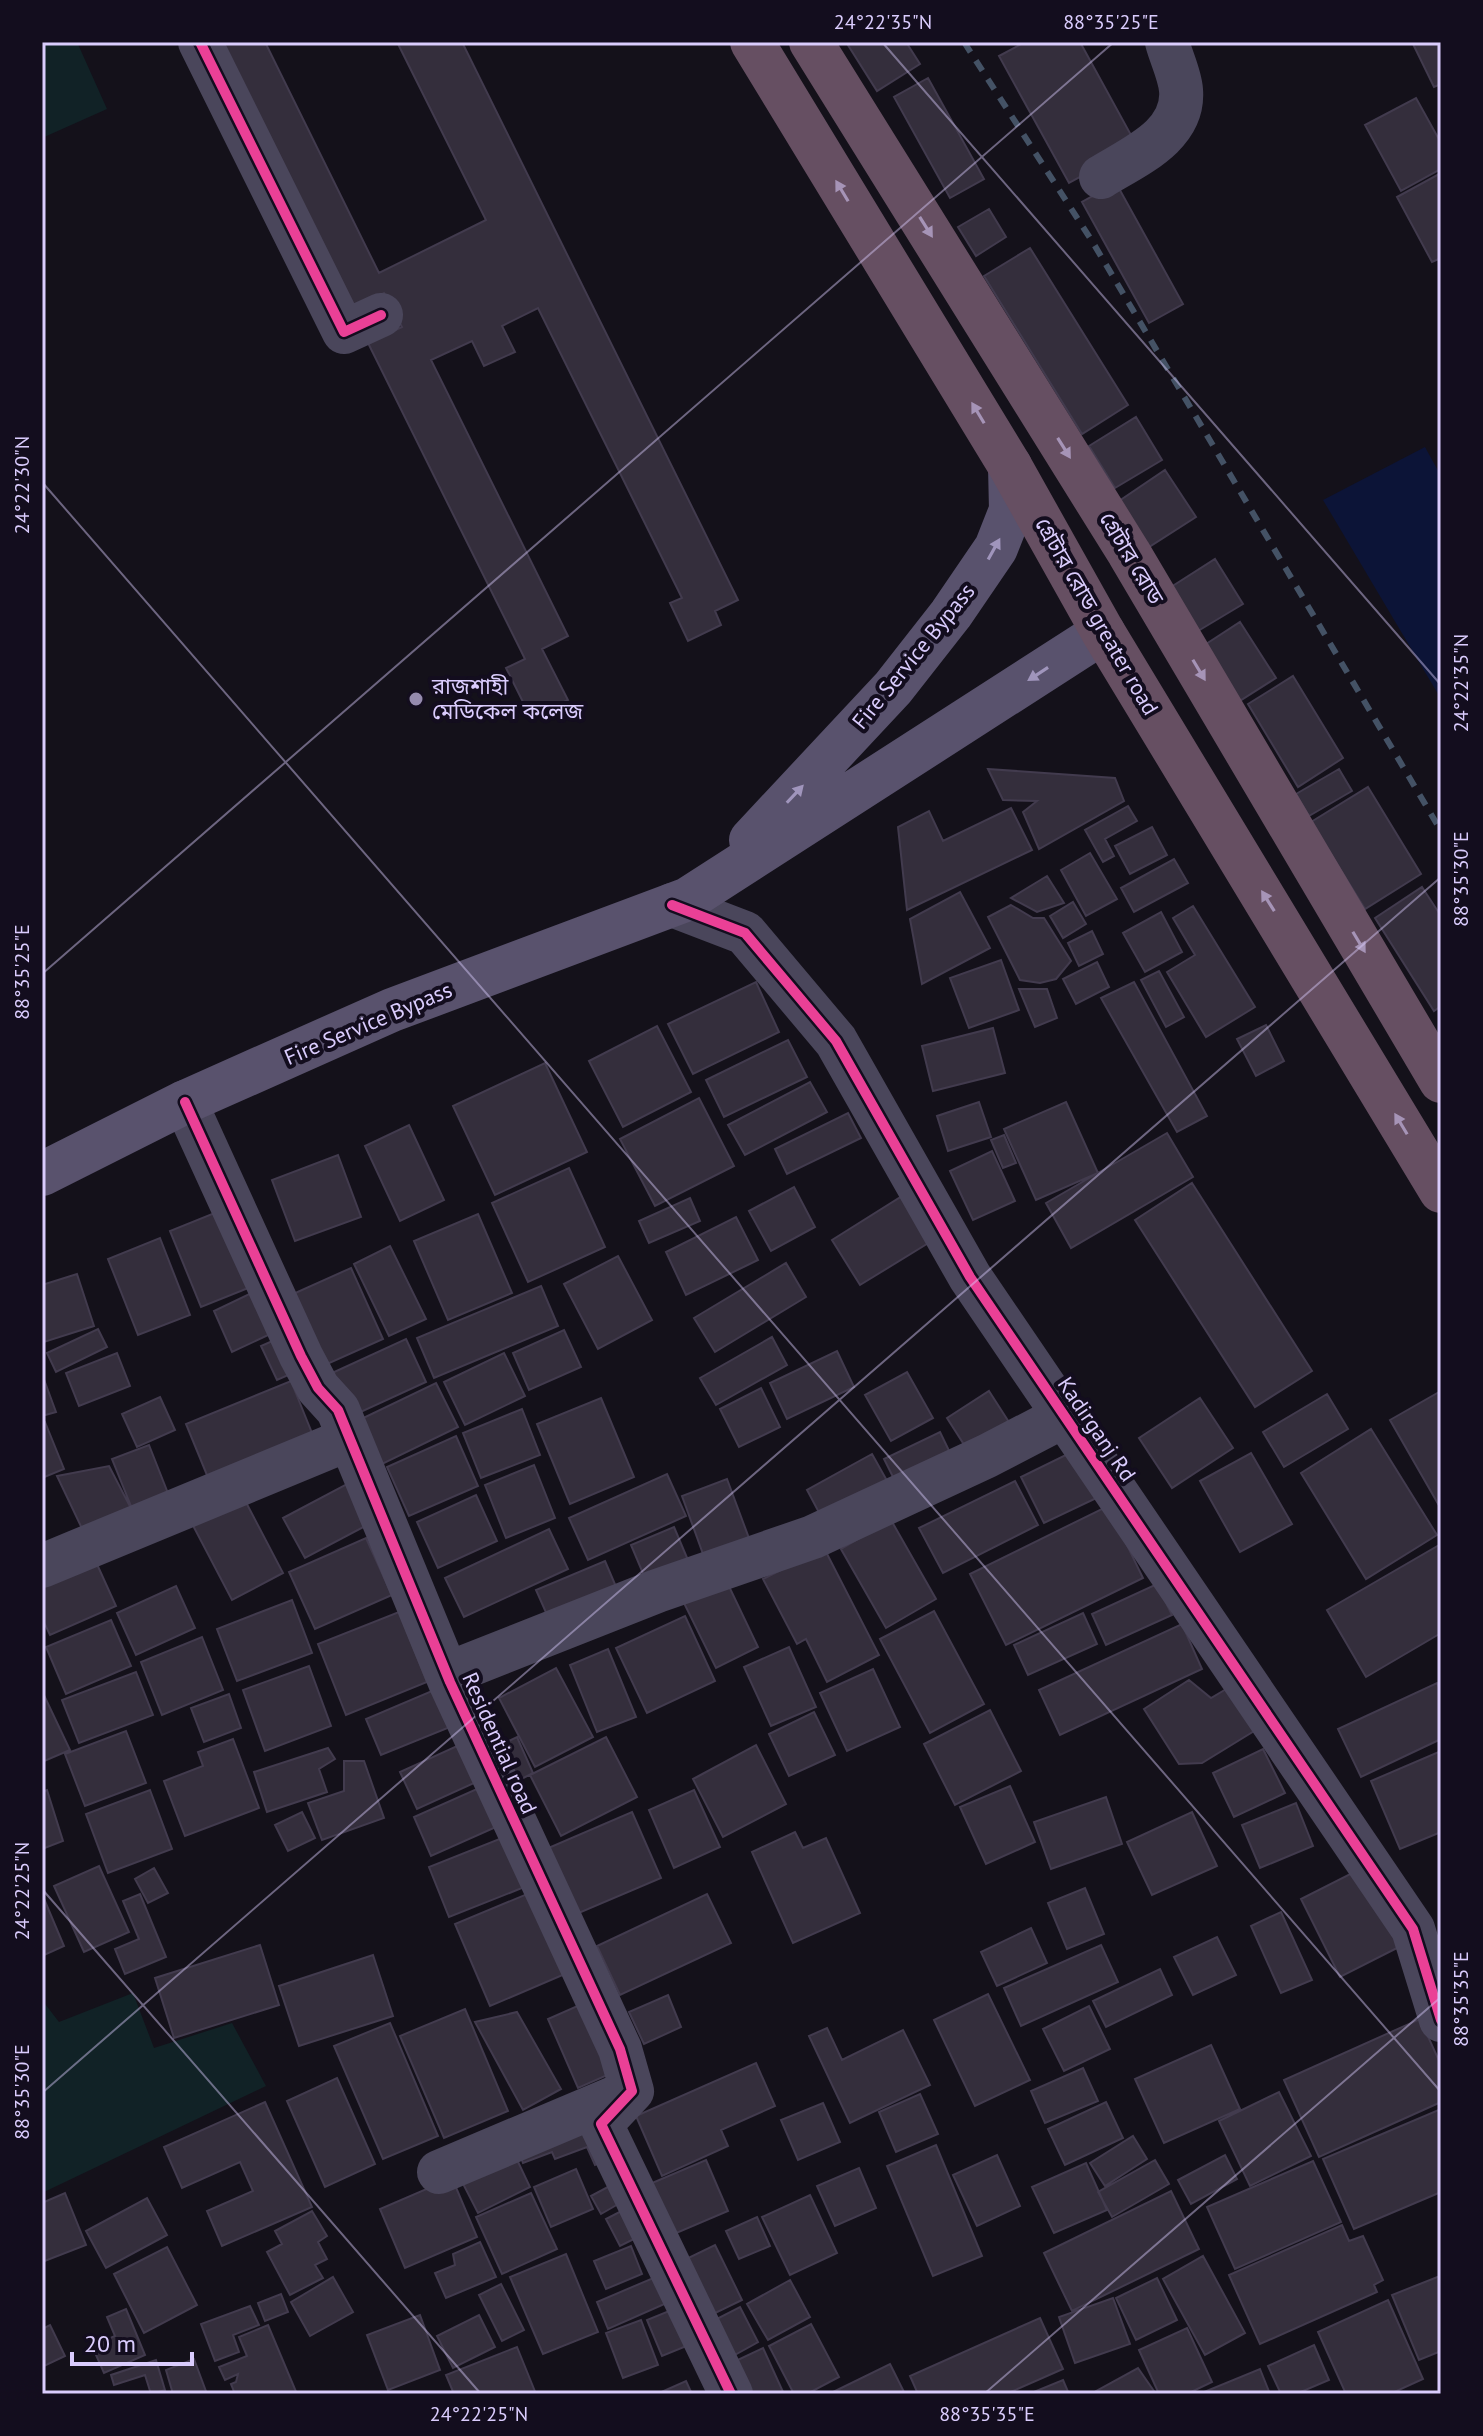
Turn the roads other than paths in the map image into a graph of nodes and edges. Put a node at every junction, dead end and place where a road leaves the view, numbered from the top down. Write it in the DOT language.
graph roads {
  1 [pos="200,42"];
  2 [pos="752,42"];
  3 [pos="811,42"];
  4 [pos="1167,42"];
  5 [pos="1101,177"];
  6 [pos="381,315"];
  7 [pos="1010,466"];
  8 [pos="1103,632"];
  9 [pos="688,898"];
  10 [pos="1441,1081"];
  11 [pos="185,1102"];
  12 [pos="42,1174"];
  13 [pos="1441,1191"];
  14 [pos="1064,1416"];
  15 [pos="349,1439"];
  16 [pos="42,1566"];
  17 [pos="447,1674"];
  18 [pos="1427,1922"];
  19 [pos="1441,2020"];
  20 [pos="632,2091"];
  21 [pos="439,2172"];
  22 [pos="731,2394"];
  1 -- 6 [label="street"];
  7 -- 2 [label="highway, গ্রেটার রোড greater road, one-way"];
  3 -- 10 [label="highway, গ্রেটার রোড, one-way"];
  4 -- 5 [label="street"];
  7 -- 8 [label="highway, গ্রেটার রোড greater road"];
  9 -- 7 [label="main road, Fire Service Bypass, one-way"];
  8 -- 9 [label="main road, Fire Service Bypass, one-way"];
  13 -- 8 [label="highway, গ্রেটার রোড greater road, one-way"];
  9 -- 11 [label="main road, Fire Service Bypass"];
  9 -- 14 [label="street, Kadirganj Rd"];
  11 -- 12 [label="main road, Fire Service Bypass"];
  11 -- 15 [label="street, Residential road"];
  14 -- 17 [label="street"];
  14 -- 18 [label="street, Kadirganj Rd"];
  15 -- 16 [label="street"];
  15 -- 17 [label="street, Residential road"];
  17 -- 20 [label="street, Residential road"];
  18 -- 19 [label="street, Kadirganj Rd"];
  20 -- 21 [label="street"];
  20 -- 22 [label="street"];
}
